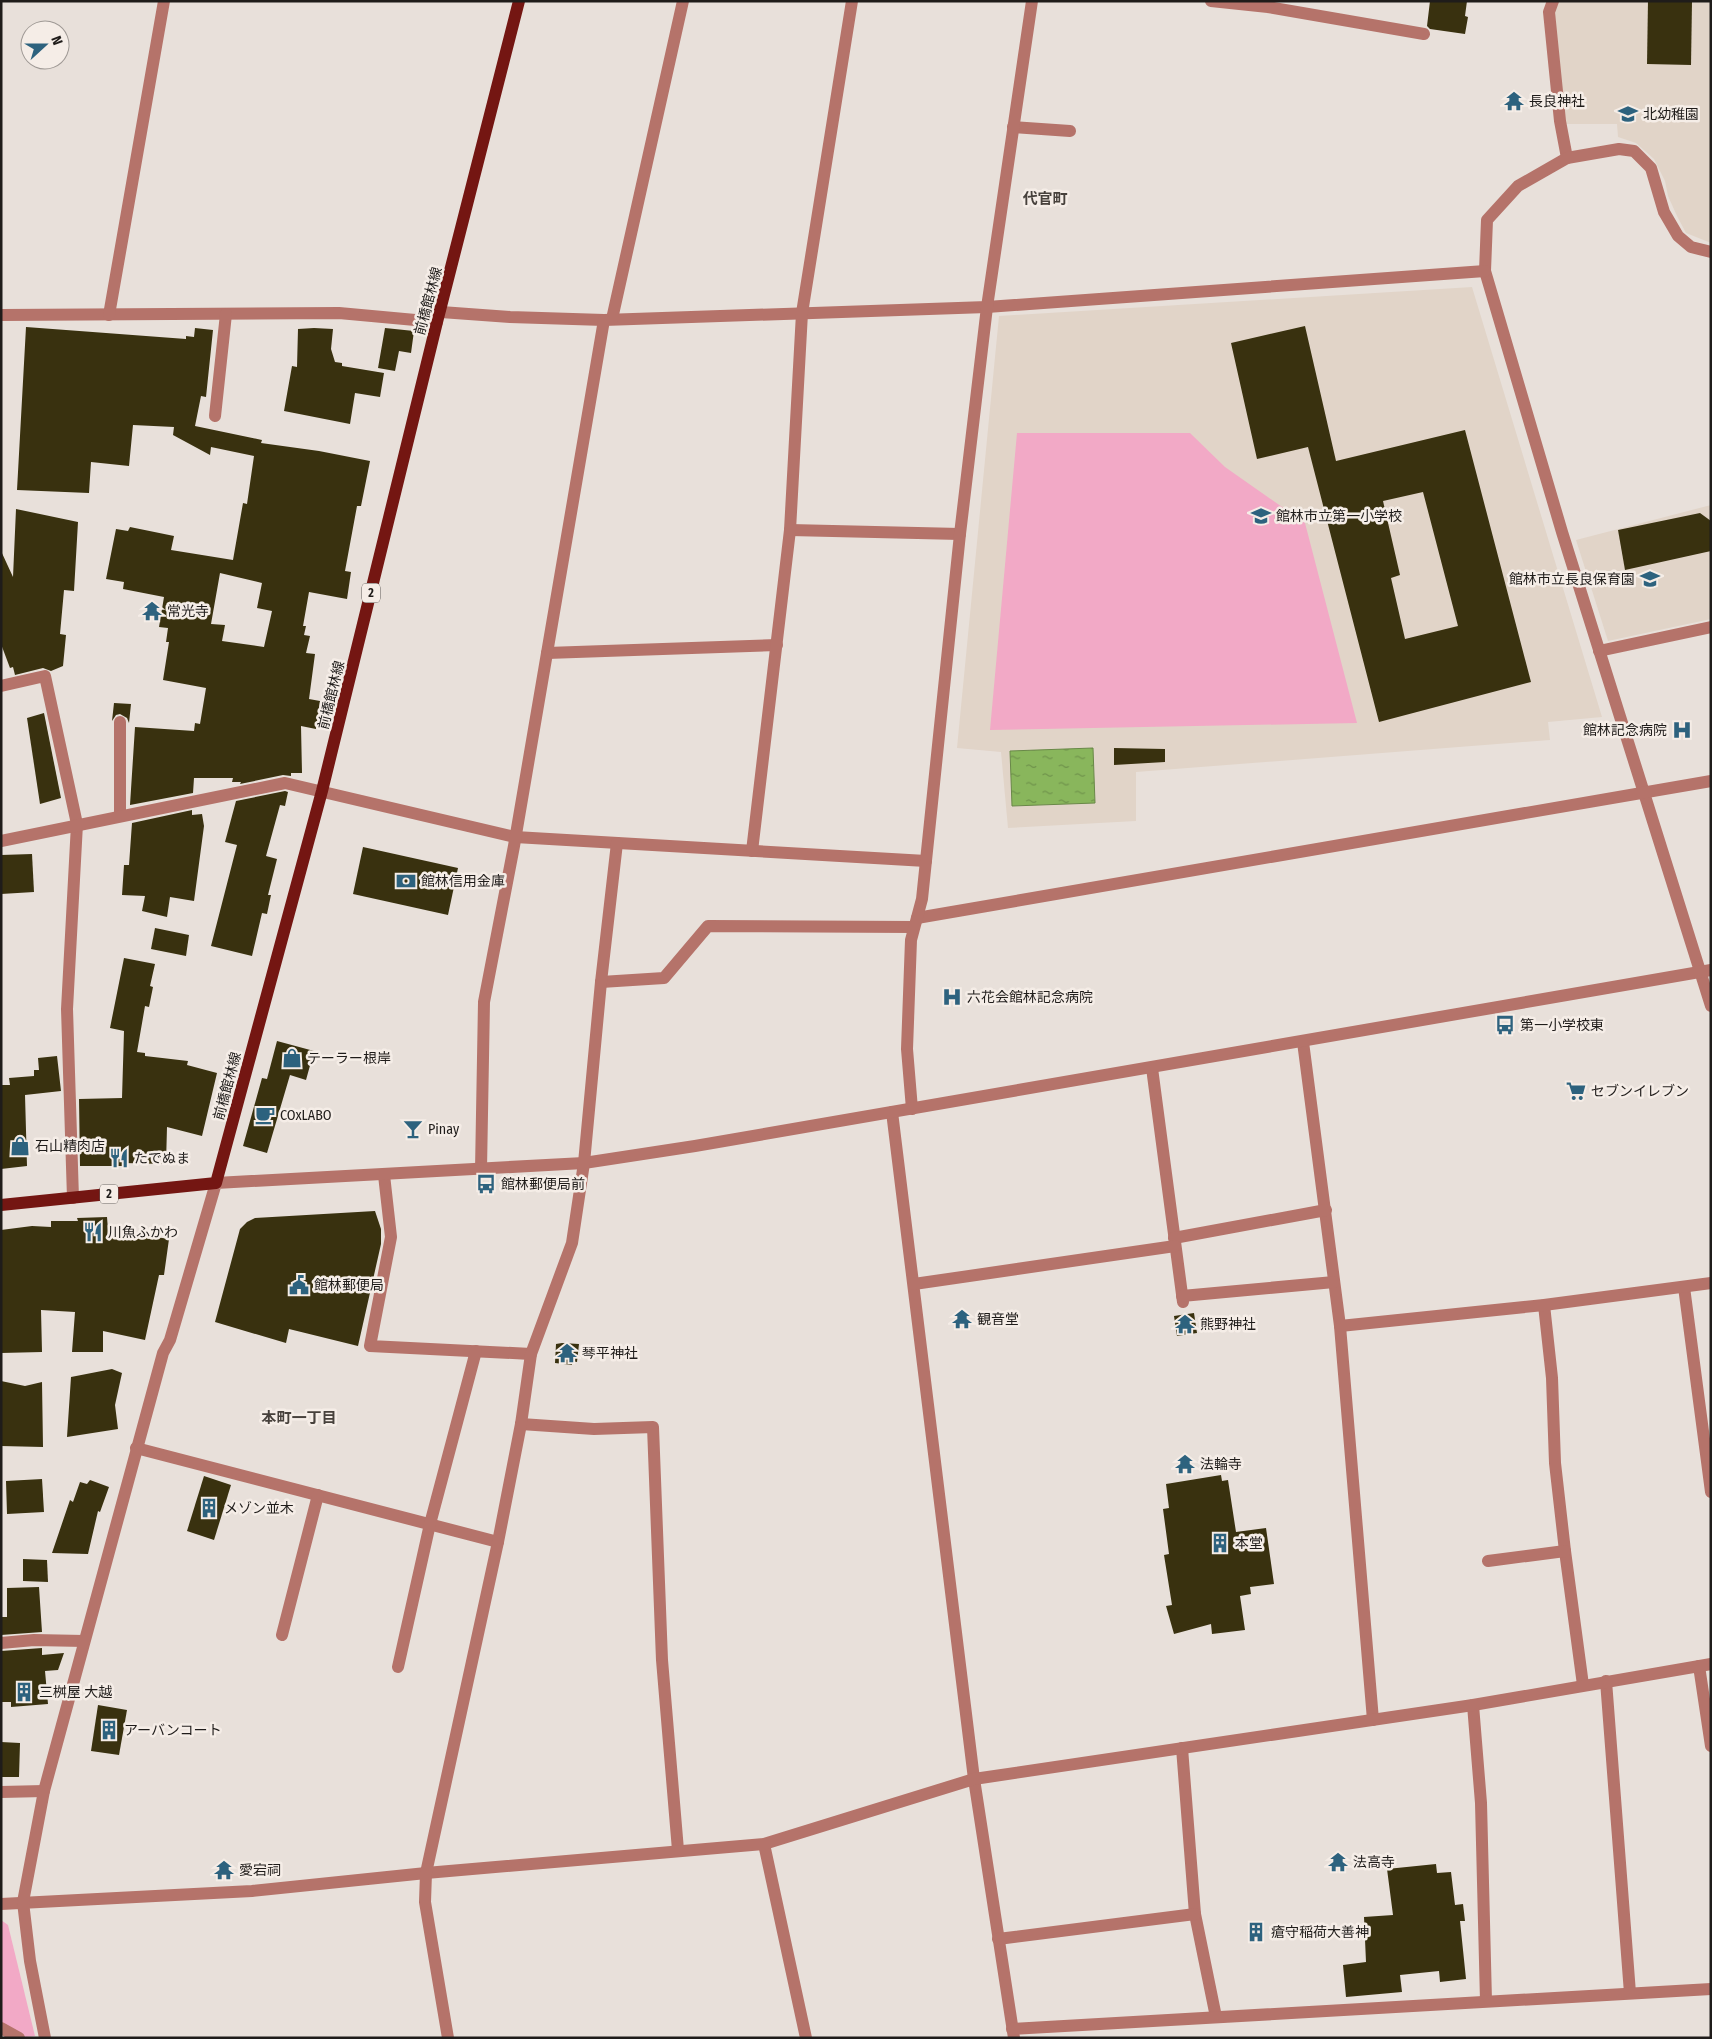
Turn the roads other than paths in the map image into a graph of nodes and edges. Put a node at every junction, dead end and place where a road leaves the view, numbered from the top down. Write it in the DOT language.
graph roads {
  1 [pos="164,1"];
  2 [pos="519,1"];
  3 [pos="683,1"];
  4 [pos="852,1"];
  5 [pos="1032,1"];
  6 [pos="1211,1"];
  7 [pos="1553,1"];
  8 [pos="1424,34"];
  9 [pos="1013,127"];
  10 [pos="1070,131"];
  11 [pos="1567,158"];
  12 [pos="1711,252"];
  13 [pos="1485,271"];
  14 [pos="987,307"];
  15 [pos="802,312"];
  16 [pos="226,314"];
  17 [pos="1,315"];
  18 [pos="109,315"];
  19 [pos="439,317"];
  20 [pos="608,320"];
  21 [pos="215,416"];
  22 [pos="790,530"];
  23 [pos="960,534"];
  24 [pos="1711,627"];
  25 [pos="777,645"];
  26 [pos="1599,651"];
  27 [pos="547,653"];
  28 [pos="1,686"];
  29 [pos="120,722"];
  30 [pos="1711,781"];
  31 [pos="322,791"];
  32 [pos="1644,792"];
  33 [pos="120,816"];
  34 [pos="77,824"];
  35 [pos="515,837"];
  36 [pos="1,841"];
  37 [pos="617,843"];
  38 [pos="752,851"];
  39 [pos="926,861"];
  40 [pos="916,922"];
  41 [pos="1705,971"];
  42 [pos="601,982"];
  43 [pos="1711,1006"];
  44 [pos="1303,1042"];
  45 [pos="1152,1068"];
  46 [pos="912,1109"];
  47 [pos="892,1112"];
  48 [pos="584,1163"];
  49 [pos="480,1170"];
  50 [pos="384,1175"];
  51 [pos="216,1183"];
  52 [pos="73,1198"];
  53 [pos="1,1205"];
  54 [pos="1326,1210"];
  55 [pos="1175,1242"];
  56 [pos="1334,1282"];
  57 [pos="1711,1283"];
  58 [pos="914,1284"];
  59 [pos="1684,1287"];
  60 [pos="1544,1305"];
  61 [pos="1340,1326"];
  62 [pos="476,1351"];
  63 [pos="531,1354"];
  64 [pos="521,1424"];
  65 [pos="136,1448"];
  66 [pos="1711,1492"];
  67 [pos="318,1495"];
  68 [pos="430,1524"];
  69 [pos="498,1542"];
  70 [pos="1565,1551"];
  71 [pos="1488,1561"];
  72 [pos="282,1635"];
  73 [pos="84,1641"];
  74 [pos="1,1643"];
  75 [pos="1705,1665"];
  76 [pos="398,1667"];
  77 [pos="1606,1681"];
  78 [pos="1583,1685"];
  79 [pos="1473,1705"];
  80 [pos="1373,1720"];
  81 [pos="1711,1746"];
  82 [pos="1182,1748"];
  83 [pos="974,1779"];
  84 [pos="44,1791"];
  85 [pos="1,1792"];
  86 [pos="764,1844"];
  87 [pos="678,1850"];
  88 [pos="426,1872"];
  89 [pos="23,1902"];
  90 [pos="1,1904"];
  91 [pos="1195,1914"];
  92 [pos="998,1939"];
  93 [pos="1711,1989"];
  94 [pos="1630,1993"];
  95 [pos="1486,2001"];
  96 [pos="1216,2017"];
  97 [pos="1,2028"];
  98 [pos="1013,2034"];
  99 [pos="19,2038"];
  100 [pos="44,2038"];
  101 [pos="448,2038"];
  102 [pos="806,2038"];
  1 -- 18 [label="street"];
  2 -- 19 [label="main road, 前橋館林線 / 2"];
  3 -- 20 [label="street"];
  4 -- 15 [label="street"];
  5 -- 9 [label="street"];
  6 -- 8 [label="street"];
  7 -- 11 [label="street"];
  9 -- 10 [label="street"];
  9 -- 14 [label="street"];
  11 -- 12 [label="street"];
  11 -- 13 [label="street"];
  13 -- 14 [label="street"];
  13 -- 26 [label="street"];
  14 -- 15 [label="street"];
  14 -- 23 [label="street"];
  15 -- 20 [label="street"];
  15 -- 22 [label="street"];
  16 -- 18 [label="street"];
  16 -- 19 [label="street"];
  16 -- 21 [label="street"];
  17 -- 18 [label="street"];
  19 -- 20 [label="street"];
  19 -- 31 [label="main road, 前橋館林線 / 2"];
  20 -- 27 [label="street"];
  22 -- 23 [label="street"];
  22 -- 25 [label="street"];
  23 -- 39 [label="street"];
  24 -- 26 [label="street"];
  25 -- 27 [label="street"];
  25 -- 38 [label="street"];
  26 -- 32 [label="street"];
  27 -- 35 [label="street"];
  28 -- 34 [label="street"];
  29 -- 33 [label="street"];
  30 -- 32 [label="street"];
  31 -- 33 [label="street"];
  31 -- 35 [label="street"];
  31 -- 51 [label="main road, 前橋館林線 / 2"];
  32 -- 40 [label="street"];
  32 -- 41 [label="street"];
  33 -- 34 [label="street"];
  34 -- 36 [label="street"];
  34 -- 52 [label="street"];
  35 -- 37 [label="street"];
  35 -- 49 [label="street"];
  37 -- 38 [label="street"];
  37 -- 42 [label="street"];
  38 -- 39 [label="street"];
  39 -- 40 [label="street"];
  40 -- 42 [label="street"];
  40 -- 46 [label="street"];
  41 -- 43 [label="street"];
  41 -- 44 [label="street"];
  42 -- 48 [label="street"];
  44 -- 45 [label="street"];
  44 -- 54 [label="street"];
  45 -- 46 [label="street"];
  45 -- 55 [label="street"];
  46 -- 47 [label="street"];
  47 -- 48 [label="street"];
  47 -- 58 [label="street"];
  48 -- 49 [label="street"];
  48 -- 63 [label="street"];
  49 -- 50 [label="street"];
  50 -- 51 [label="street"];
  50 -- 62 [label="street"];
  51 -- 52 [label="main road, 2"];
  51 -- 65 [label="street"];
  52 -- 53 [label="main road, 2"];
  54 -- 55 [label="street"];
  54 -- 56 [label="street"];
  55 -- 56 [label="street"];
  55 -- 58 [label="street"];
  56 -- 61 [label="street"];
  57 -- 59 [label="street"];
  58 -- 83 [label="street"];
  59 -- 60 [label="street"];
  59 -- 66 [label="street"];
  60 -- 61 [label="street"];
  60 -- 70 [label="street"];
  61 -- 80 [label="street"];
  62 -- 63 [label="street"];
  62 -- 68 [label="street"];
  63 -- 64 [label="street"];
  64 -- 69 [label="street"];
  64 -- 87 [label="street"];
  65 -- 67 [label="street"];
  65 -- 73 [label="street"];
  67 -- 68 [label="street"];
  67 -- 72 [label="street"];
  68 -- 69 [label="street"];
  68 -- 76 [label="street"];
  69 -- 88 [label="street"];
  70 -- 71 [label="street"];
  70 -- 78 [label="street"];
  73 -- 74 [label="street"];
  73 -- 84 [label="street"];
  75 -- 77 [label="street"];
  75 -- 81 [label="street"];
  77 -- 78 [label="street"];
  77 -- 94 [label="street"];
  78 -- 79 [label="street"];
  79 -- 80 [label="street"];
  79 -- 95 [label="street"];
  80 -- 82 [label="street"];
  82 -- 83 [label="street"];
  82 -- 91 [label="street"];
  83 -- 86 [label="street"];
  83 -- 92 [label="street"];
  84 -- 85 [label="street"];
  84 -- 89 [label="street"];
  86 -- 87 [label="street"];
  86 -- 102 [label="street"];
  87 -- 88 [label="street"];
  88 -- 89 [label="street"];
  88 -- 101 [label="street"];
  89 -- 90 [label="street"];
  89 -- 100 [label="street"];
  91 -- 92 [label="street"];
  91 -- 96 [label="street"];
  92 -- 98 [label="street"];
  93 -- 94 [label="street"];
  94 -- 95 [label="street"];
  95 -- 96 [label="street"];
  96 -- 98 [label="street"];
  97 -- 99 [label="street"];
}
